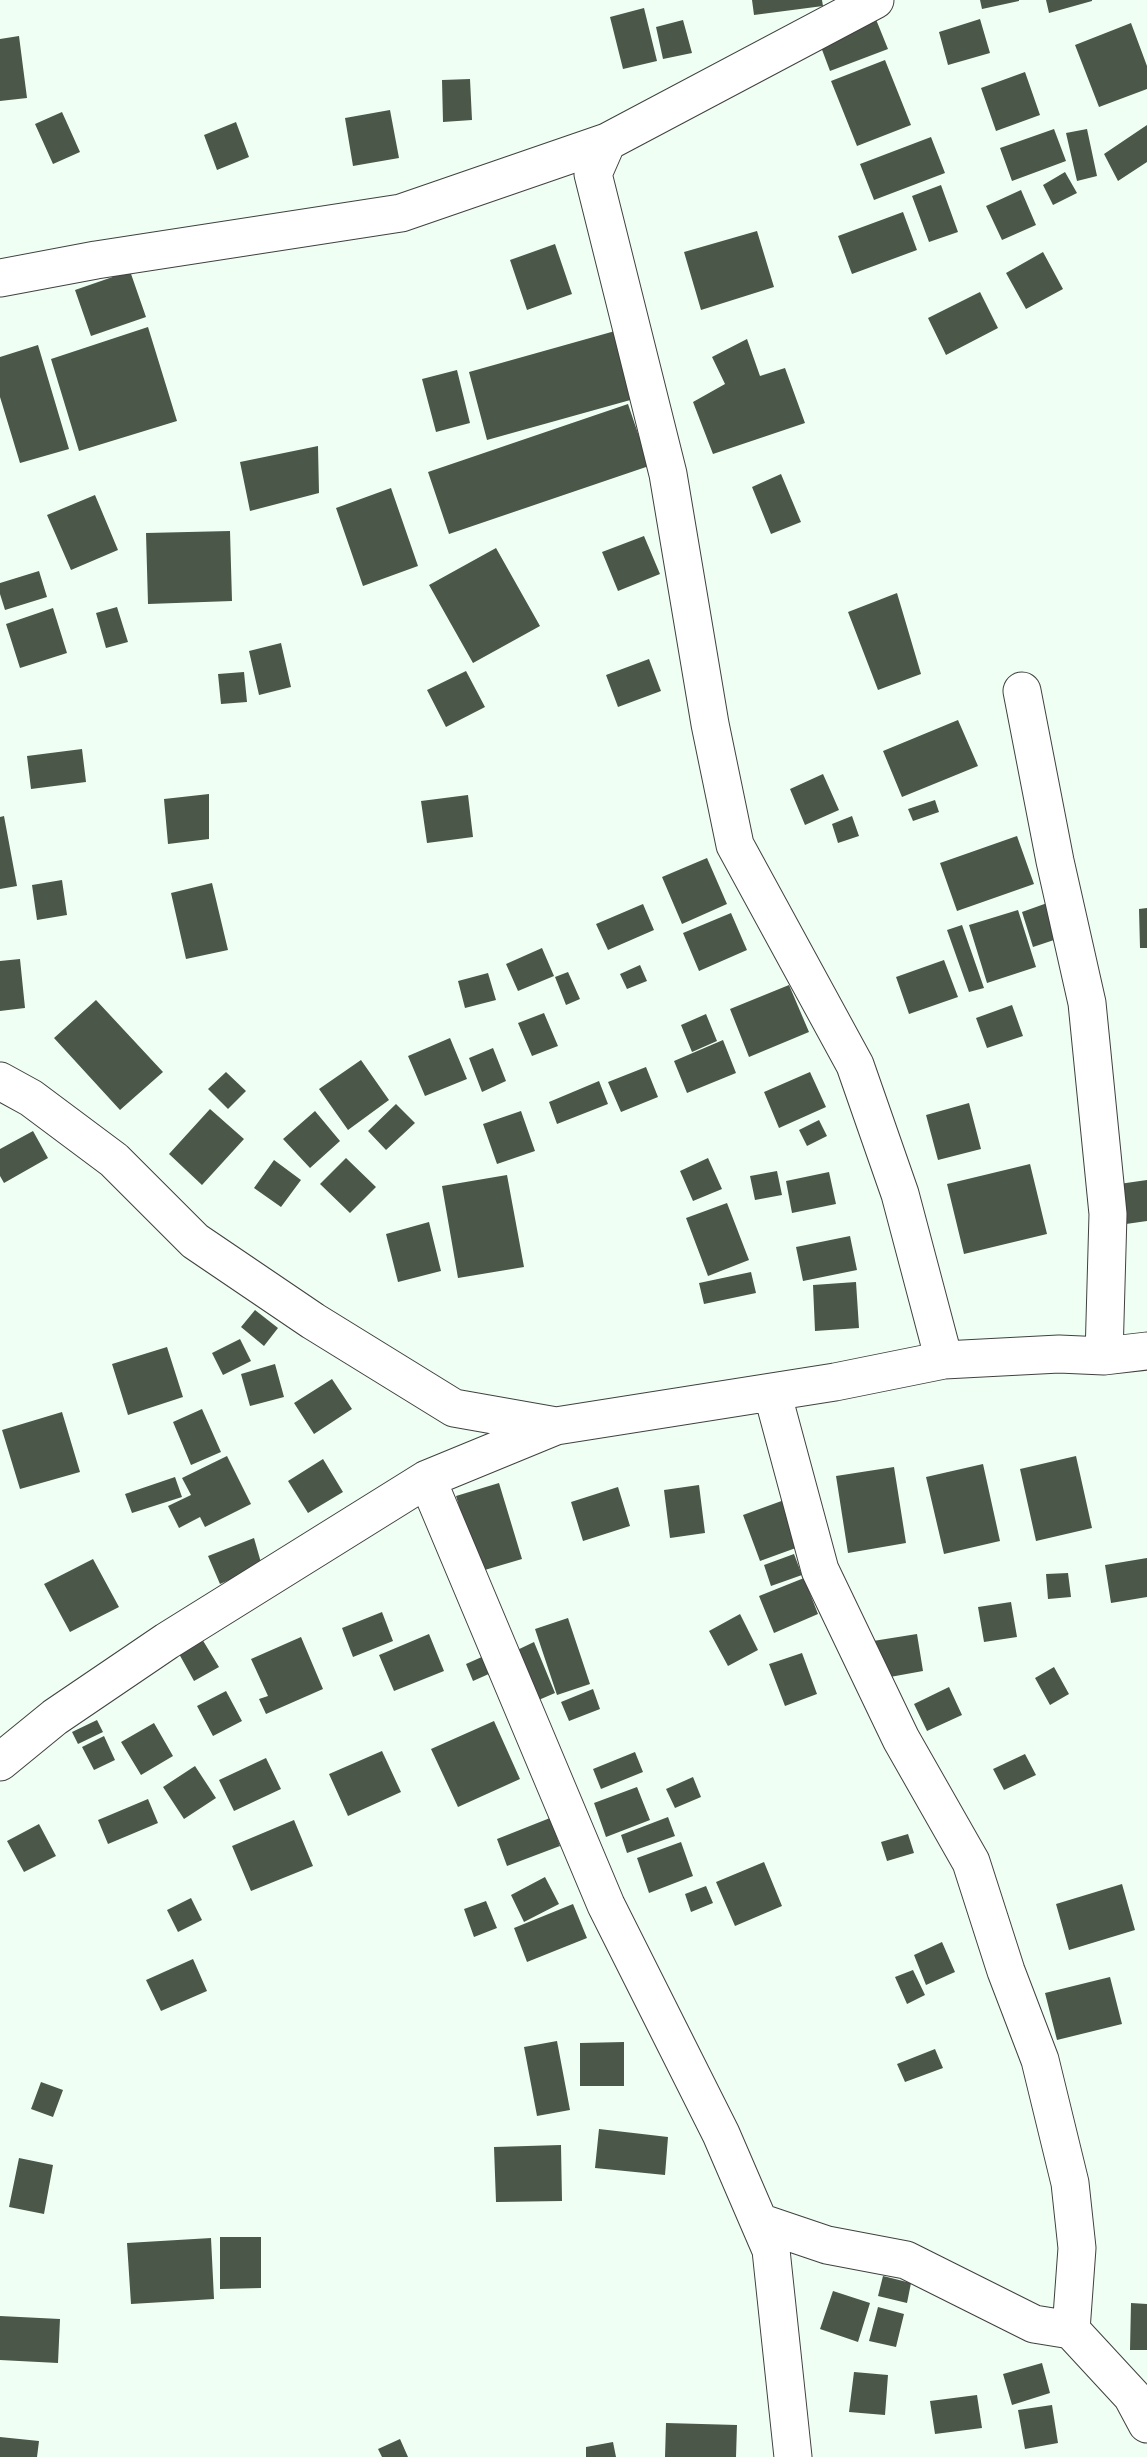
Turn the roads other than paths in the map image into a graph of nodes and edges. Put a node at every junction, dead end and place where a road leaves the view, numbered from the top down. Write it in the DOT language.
graph roads {
  1 [pos="875,0"];
  2 [pos="607,142"];
  3 [pos="0,278"];
  4 [pos="1022,691"];
  5 [pos="0,1081"];
  6 [pos="1147,1351"];
  7 [pos="1104,1356"];
  8 [pos="944,1360"];
  9 [pos="772,1392"];
  10 [pos="556,1426"];
  11 [pos="427,1479"];
  12 [pos="0,1762"];
  13 [pos="759,2222"];
  14 [pos="1071,2330"];
  15 [pos="1147,2424"];
  16 [pos="793,2457"];
  1 -- 2 [label="street"];
  2 -- 3 [label="street"];
  2 -- 8 [label="street"];
  4 -- 7 [label="street"];
  5 -- 10 [label="street"];
  6 -- 7 [label="street"];
  7 -- 8 [label="street"];
  8 -- 9 [label="street"];
  9 -- 10 [label="street"];
  9 -- 14 [label="street"];
  10 -- 11 [label="street"];
  11 -- 12 [label="street"];
  11 -- 13 [label="street"];
  13 -- 14 [label="street"];
  13 -- 16 [label="street"];
  14 -- 15 [label="street"];
}
